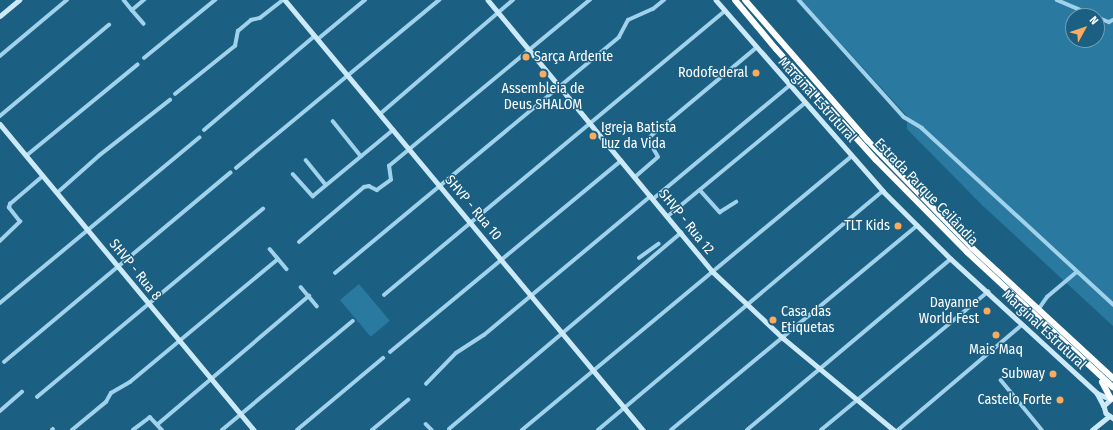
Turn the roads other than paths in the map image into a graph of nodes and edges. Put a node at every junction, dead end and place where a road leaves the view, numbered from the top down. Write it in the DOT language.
graph roads {
  1 [pos="19,0"];
  2 [pos="67,0"];
  3 [pos="124,0"];
  4 [pos="144,0"];
  5 [pos="215,0"];
  6 [pos="365,0"];
  7 [pos="439,0"];
  8 [pos="488,0"];
  9 [pos="513,0"];
  10 [pos="590,0"];
  11 [pos="664,0"];
  12 [pos="716,0"];
  13 [pos="735,0"];
  14 [pos="745,0"];
  15 [pos="799,0"];
  16 [pos="1057,0"];
  17 [pos="286,1"];
  18 [pos="1076,8"];
  19 [pos="132,10"];
  20 [pos="725,11"];
  21 [pos="498,12"];
  22 [pos="0,16"];
  23 [pos="144,24"];
  24 [pos="109,25"];
  25 [pos="316,38"];
  26 [pos="756,48"];
  27 [pos="530,50"];
  28 [pos="0,56"];
  29 [pos="144,58"];
  30 [pos="137,65"];
  31 [pos="348,76"];
  32 [pos="789,86"];
  33 [pos="560,87"];
  34 [pos="175,94"];
  35 [pos="170,100"];
  36 [pos="805,104"];
  37 [pos="380,114"];
  38 [pos="0,116"];
  39 [pos="333,121"];
  40 [pos="590,123"];
  41 [pos="0,124"];
  42 [pos="204,130"];
  43 [pos="393,130"];
  44 [pos="199,138"];
  45 [pos="410,150"];
  46 [pos="26,156"];
  47 [pos="361,156"];
  48 [pos="852,156"];
  49 [pos="306,160"];
  50 [pos="622,161"];
  51 [pos="236,168"];
  52 [pos="230,173"];
  53 [pos="293,174"];
  54 [pos="43,176"];
  55 [pos="635,177"];
  56 [pos="326,185"];
  57 [pos="440,186"];
  58 [pos="700,190"];
  59 [pos="883,191"];
  60 [pos="57,193"];
  61 [pos="652,198"];
  62 [pos="736,202"];
  63 [pos="263,209"];
  64 [pos="668,216"];
  65 [pos="471,223"];
  66 [pos="917,226"];
  67 [pos="88,231"];
  68 [pos="681,233"];
  69 [pos="0,241"];
  70 [pos="299,242"];
  71 [pos="658,244"];
  72 [pos="270,249"];
  73 [pos="278,259"];
  74 [pos="951,259"];
  75 [pos="501,260"];
  76 [pos="647,261"];
  77 [pos="118,267"];
  78 [pos="287,269"];
  79 [pos="712,271"];
  80 [pos="1077,272"];
  81 [pos="335,273"];
  82 [pos="300,287"];
  83 [pos="988,292"];
  84 [pos="384,295"];
  85 [pos="309,296"];
  86 [pos="532,296"];
  87 [pos="0,303"];
  88 [pos="1113,304"];
  89 [pos="149,305"];
  90 [pos="747,305"];
  91 [pos="317,306"];
  92 [pos="1038,310"];
  93 [pos="353,321"];
  94 [pos="1022,325"];
  95 [pos="562,333"];
  96 [pos="783,338"];
  97 [pos="179,341"];
  98 [pos="390,352"];
  99 [pos="383,358"];
  100 [pos="4,362"];
  101 [pos="1084,362"];
  102 [pos="820,369"];
  103 [pos="594,370"];
  104 [pos="210,378"];
  105 [pos="1113,378"];
  106 [pos="1001,380"];
  107 [pos="426,384"];
  108 [pos="1105,384"];
  109 [pos="1113,387"];
  110 [pos="22,392"];
  111 [pos="1097,393"];
  112 [pos="1103,396"];
  113 [pos="37,397"];
  114 [pos="1111,399"];
  115 [pos="408,400"];
  116 [pos="857,400"];
  117 [pos="1104,406"];
  118 [pos="625,408"];
  119 [pos="0,410"];
  120 [pos="241,414"];
  121 [pos="1111,417"];
  122 [pos="158,424"];
  123 [pos="426,424"];
  124 [pos="449,429"];
  125 [pos="72,430"];
  126 [pos="133,430"];
  127 [pos="162,430"];
  128 [pos="222,430"];
  129 [pos="254,430"];
  130 [pos="297,430"];
  131 [pos="372,430"];
  132 [pos="432,430"];
  133 [pos="522,430"];
  134 [pos="598,430"];
  135 [pos="643,430"];
  136 [pos="671,430"];
  137 [pos="747,430"];
  138 [pos="821,430"];
  139 [pos="894,430"];
  140 [pos="898,430"];
  141 [pos="1042,430"];
  142 [pos="1092,430"];
  1 -- 22 [label="street"];
  2 -- 28 [label="street"];
  3 -- 19 [label="street"];
  4 -- 19 [label="street"];
  5 -- 29 [label="street"];
  6 -- 25 [label="street"];
  7 -- 31 [label="street"];
  8 -- 21 [label="street, SHVP - Rua 12"];
  9 -- 21 [label="street"];
  10 -- 27 [label="street"];
  11 -- 33 [label="street"];
  12 -- 20 [label="street, Marginal Estrutural"];
  13 -- 101 [label="highway, Estrada Parque Ceilândia"];
  14 -- 92 [label="highway, Estrada Parque Ceilândia"];
  15 -- 80 [label="street"];
  16 -- 18 [label="street"];
  17 -- 25 [label="street, SHVP - Rua 10"];
  17 -- 34 [label="street"];
  19 -- 23 [label="street"];
  20 -- 26 [label="street, Marginal Estrutural"];
  20 -- 40 [label="street"];
  21 -- 27 [label="street, SHVP - Rua 12"];
  21 -- 37 [label="street"];
  24 -- 38 [label="street"];
  25 -- 31 [label="street, SHVP - Rua 10"];
  25 -- 42 [label="street"];
  26 -- 32 [label="street, Marginal Estrutural"];
  26 -- 55 [label="street"];
  27 -- 33 [label="street, SHVP - Rua 12"];
  27 -- 45 [label="street"];
  30 -- 46 [label="street"];
  31 -- 37 [label="street, SHVP - Rua 10"];
  31 -- 51 [label="street"];
  32 -- 36 [label="street, Marginal Estrutural"];
  32 -- 61 [label="street"];
  33 -- 40 [label="street, SHVP - Rua 12"];
  33 -- 57 [label="street"];
  35 -- 60 [label="street"];
  36 -- 48 [label="street, Marginal Estrutural"];
  36 -- 58 [label="street"];
  37 -- 43 [label="street, SHVP - Rua 10"];
  39 -- 47 [label="street"];
  40 -- 50 [label="street, SHVP - Rua 12"];
  40 -- 65 [label="street"];
  41 -- 46 [label="street, SHVP - Rua 8"];
  43 -- 45 [label="street, SHVP - Rua 10"];
  43 -- 47 [label="street"];
  44 -- 67 [label="street"];
  45 -- 57 [label="street, SHVP - Rua 10"];
  45 -- 70 [label="street"];
  46 -- 54 [label="street, SHVP - Rua 8"];
  47 -- 56 [label="street"];
  48 -- 59 [label="street, Marginal Estrutural"];
  48 -- 79 [label="street"];
  49 -- 56 [label="street"];
  50 -- 55 [label="street, SHVP - Rua 12"];
  50 -- 75 [label="street"];
  52 -- 77 [label="street"];
  53 -- 56 [label="street"];
  54 -- 60 [label="street, SHVP - Rua 8"];
  54 -- 69 [label="street"];
  55 -- 61 [label="street, SHVP - Rua 12"];
  57 -- 65 [label="street, SHVP - Rua 10"];
  57 -- 81 [label="street"];
  58 -- 62 [label="street"];
  58 -- 64 [label="street"];
  59 -- 66 [label="street, Marginal Estrutural"];
  59 -- 90 [label="street"];
  60 -- 67 [label="street, SHVP - Rua 8"];
  61 -- 64 [label="street, SHVP - Rua 12"];
  61 -- 86 [label="street"];
  63 -- 89 [label="street"];
  64 -- 68 [label="street, SHVP - Rua 12"];
  65 -- 75 [label="street, SHVP - Rua 10"];
  65 -- 84 [label="street"];
  66 -- 74 [label="street, Marginal Estrutural"];
  66 -- 96 [label="street"];
  67 -- 77 [label="street, SHVP - Rua 8"];
  67 -- 87 [label="street"];
  68 -- 76 [label="street"];
  68 -- 79 [label="street, SHVP - Rua 12"];
  71 -- 76 [label="street"];
  72 -- 73 [label="street"];
  73 -- 78 [label="street"];
  73 -- 97 [label="street"];
  74 -- 83 [label="street, Marginal Estrutural"];
  74 -- 102 [label="street"];
  75 -- 86 [label="street, SHVP - Rua 10"];
  75 -- 98 [label="street"];
  76 -- 95 [label="street"];
  77 -- 89 [label="street, SHVP - Rua 8"];
  77 -- 100 [label="street"];
  79 -- 90 [label="street, SHVP - Rua 12"];
  79 -- 103 [label="street"];
  80 -- 88 [label="street"];
  80 -- 92 [label="street"];
  82 -- 85 [label="street"];
  83 -- 94 [label="street, Marginal Estrutural"];
  83 -- 116 [label="street"];
  85 -- 91 [label="street"];
  85 -- 104 [label="street"];
  86 -- 95 [label="street, SHVP - Rua 10"];
  86 -- 107 [label="street"];
  89 -- 97 [label="street, SHVP - Rua 8"];
  89 -- 113 [label="street"];
  90 -- 96 [label="street, SHVP - Rua 12"];
  90 -- 118 [label="street"];
  92 -- 105 [label="highway, Estrada Parque Ceilândia"];
  93 -- 120 [label="street"];
  94 -- 111 [label="street, Marginal Estrutural"];
  94 -- 140 [label="street"];
  95 -- 103 [label="street, SHVP - Rua 10"];
  95 -- 124 [label="street"];
  96 -- 102 [label="street, SHVP - Rua 12"];
  96 -- 136 [label="street"];
  97 -- 104 [label="street, SHVP - Rua 8"];
  97 -- 125 [label="street"];
  99 -- 130 [label="street"];
  101 -- 108 [label="highway"];
  101 -- 109 [label="highway, Estrada Parque Ceilândia"];
  102 -- 116 [label="street, SHVP - Rua 12"];
  102 -- 137 [label="street"];
  103 -- 118 [label="street, SHVP - Rua 10"];
  103 -- 133 [label="street"];
  104 -- 120 [label="street, SHVP - Rua 8"];
  104 -- 122 [label="street"];
  106 -- 141 [label="street"];
  108 -- 112 [label="street"];
  108 -- 114 [label="highway"];
  110 -- 119 [label="street"];
  111 -- 112 [label="street, Marginal Estrutural"];
  111 -- 117 [label="street, Marginal Estrutural"];
  112 -- 114 [label="street, Marginal Estrutural"];
  114 -- 117 [label="street"];
  115 -- 131 [label="street"];
  116 -- 138 [label="street"];
  116 -- 139 [label="street, SHVP - Rua 12"];
  117 -- 121 [label="street, Marginal Estrutural"];
  118 -- 134 [label="street"];
  118 -- 135 [label="street, SHVP - Rua 10"];
  120 -- 128 [label="street"];
  120 -- 129 [label="street, SHVP - Rua 8"];
  121 -- 142 [label="street"];
  122 -- 126 [label="street"];
  122 -- 127 [label="street"];
  123 -- 132 [label="street"];
}
